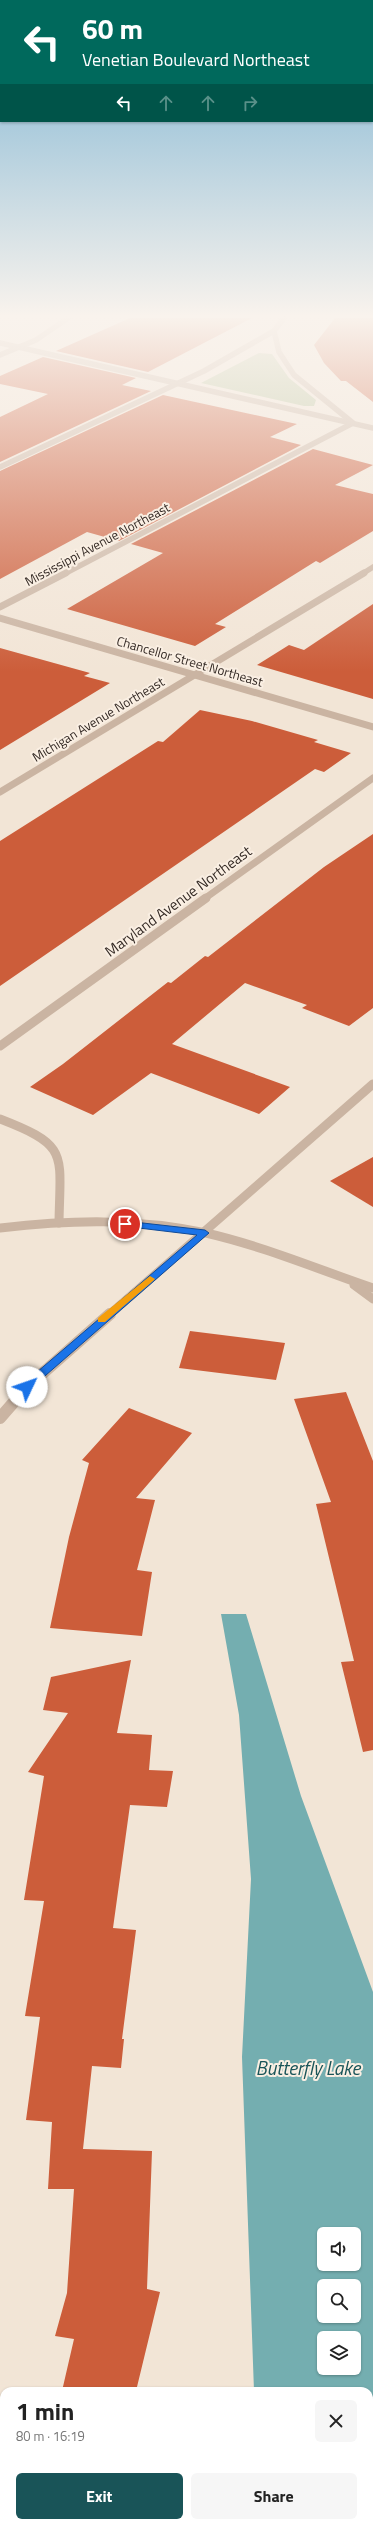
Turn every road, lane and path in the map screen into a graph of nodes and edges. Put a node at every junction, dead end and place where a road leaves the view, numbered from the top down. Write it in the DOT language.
graph roads {
  1 [pos="67,436"];
  2 [pos="328,436"];
  3 [pos="0,467"];
  4 [pos="373,567"];
  5 [pos="0,607"];
  6 [pos="0,618"];
  7 [pos="194,675"];
  8 [pos="373,727"];
  9 [pos="373,778"];
  10 [pos="0,792"];
  11 [pos="0,1046"];
  12 [pos="373,1084"];
  13 [pos="0,1119"];
  14 [pos="59,1223"];
  15 [pos="0,1228"];
  16 [pos="205,1233"];
  17 [pos="347,1280"];
  18 [pos="373,1288"];
  19 [pos="373,1299"];
  20 [pos="0,1418"];
  1 -- 3 [label="street"];
  2 -- 5 [label="street, Mississippi Avenue Northeast"];
  4 -- 7 [label="street, Michigan Avenue Northeast"];
  6 -- 7 [label="street, Chancellor Street Northeast"];
  7 -- 8 [label="street, Chancellor Street Northeast"];
  7 -- 10 [label="street, Michigan Avenue Northeast"];
  9 -- 11 [label="street, Maryland Avenue Northeast"];
  12 -- 16 [label="street"];
  13 -- 14 [label="street"];
  14 -- 15 [label="street"];
  14 -- 16 [label="street"];
  16 -- 17 [label="street"];
  16 -- 20 [label="street"];
  17 -- 18 [label="street"];
  17 -- 19 [label="street"];
}
